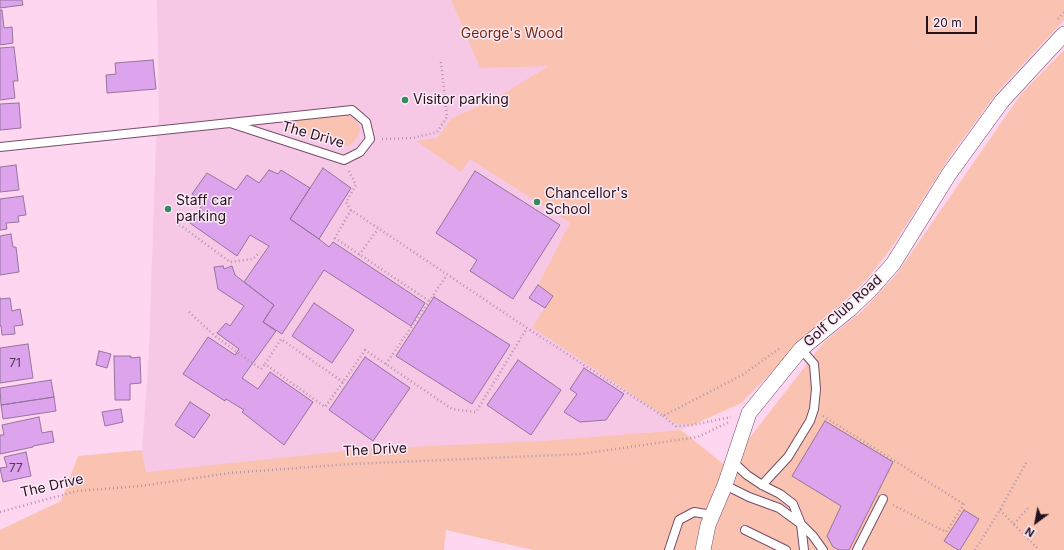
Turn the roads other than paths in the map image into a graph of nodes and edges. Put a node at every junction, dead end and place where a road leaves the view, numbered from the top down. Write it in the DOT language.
graph roads {
  1 [pos="1059,29"];
  2 [pos="230,123"];
  3 [pos="0,147"];
  4 [pos="801,349"];
  5 [pos="733,462"];
  6 [pos="725,485"];
  7 [pos="762,485"];
  8 [pos="883,500"];
  9 [pos="712,515"];
  10 [pos="801,524"];
  11 [pos="745,530"];
  12 [pos="669,550"];
  13 [pos="703,550"];
  14 [pos="786,550"];
  15 [pos="804,550"];
  16 [pos="823,550"];
  17 [pos="857,550"];
  1 -- 4 [label="street, Golf Club Road"];
  2 -- 2 [label="lane, The Drive"];
  2 -- 3 [label="lane, The Drive"];
  4 -- 5 [label="street, Golf Club Road"];
  4 -- 7 [label="lane"];
  5 -- 6 [label="street, Golf Club Road"];
  5 -- 7 [label="lane"];
  6 -- 9 [label="street, Golf Club Road"];
  6 -- 10 [label="lane"];
  7 -- 10 [label="lane"];
  8 -- 17 [label="lane"];
  9 -- 12 [label="lane"];
  9 -- 13 [label="street, Golf Club Road"];
  10 -- 15 [label="lane"];
  10 -- 16 [label="lane"];
  11 -- 14 [label="lane"];
}
